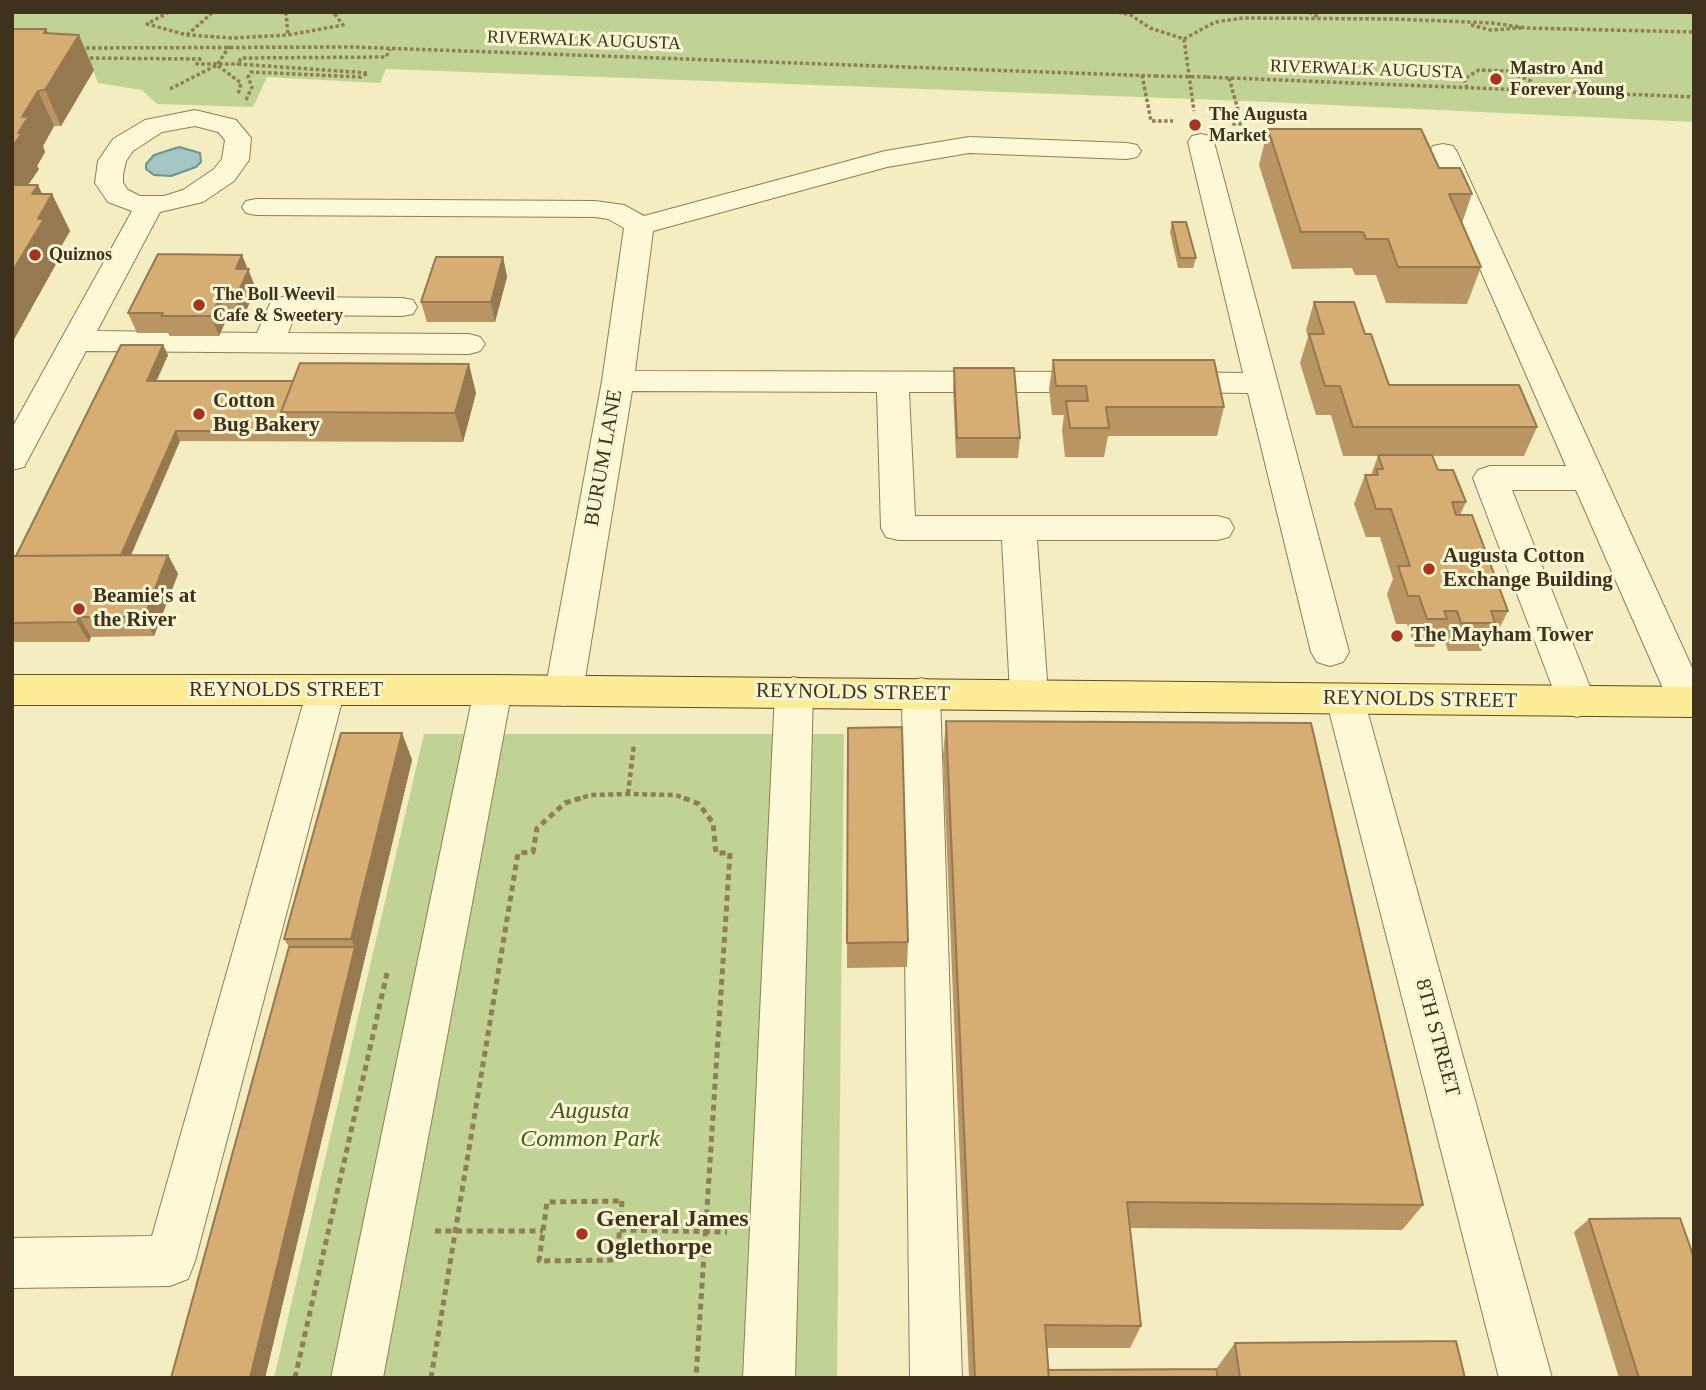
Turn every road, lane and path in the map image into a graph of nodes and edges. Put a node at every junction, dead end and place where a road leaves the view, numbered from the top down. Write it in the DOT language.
graph roads {
  1 [pos="169,12"];
  2 [pos="212,12"];
  3 [pos="286,12"];
  4 [pos="333,12"];
  5 [pos="1118,12"];
  6 [pos="1309,12"];
  7 [pos="1321,18"];
  8 [pos="1467,24"];
  9 [pos="1526,28"];
  10 [pos="1694,32"];
  11 [pos="187,35"];
  12 [pos="288,35"];
  13 [pos="233,38"];
  14 [pos="1184,39"];
  15 [pos="229,47"];
  16 [pos="77,48"];
  17 [pos="390,48"];
  18 [pos="74,57"];
  19 [pos="218,64"];
  20 [pos="238,64"];
  21 [pos="1142,75"];
  22 [pos="1229,78"];
  23 [pos="184,81"];
  24 [pos="1467,88"];
  25 [pos="1535,91"];
  26 [pos="1694,97"];
  27 [pos="236,98"];
  28 [pos="244,103"];
  29 [pos="1150,116"];
  30 [pos="1240,117"];
  31 [pos="1201,142"];
  32 [pos="1127,151"];
  33 [pos="1443,152"];
  34 [pos="149,206"];
  35 [pos="256,207"];
  36 [pos="638,226"];
  37 [pos="402,307"];
  38 [pos="76,341"];
  39 [pos="268,344"];
  40 [pos="469,344"];
  41 [pos="618,381"];
  42 [pos="893,382"];
  43 [pos="1262,383"];
  44 [pos="12,459"];
  45 [pos="1588,478"];
  46 [pos="1018,528"];
  47 [pos="1217,528"];
  48 [pos="1330,652"];
  49 [pos="326,690"];
  50 [pos="493,690"];
  51 [pos="12,691"];
  52 [pos="564,691"];
  53 [pos="794,692"];
  54 [pos="920,694"];
  55 [pos="1030,694"];
  56 [pos="1345,699"];
  57 [pos="1577,702"];
  58 [pos="1691,702"];
  59 [pos="635,744"];
  60 [pos="628,794"];
  61 [pos="390,960"];
  62 [pos="620,1230"];
  63 [pos="707,1231"];
  64 [pos="775,1233"];
  65 [pos="12,1263"];
  66 [pos="295,1378"];
  67 [pos="357,1378"];
  68 [pos="431,1378"];
  69 [pos="696,1378"];
  70 [pos="769,1378"];
  71 [pos="936,1378"];
  72 [pos="1526,1378"];
  1 -- 11 [label="path"];
  2 -- 11 [label="path"];
  3 -- 12 [label="path"];
  4 -- 12 [label="path"];
  5 -- 14 [label="path"];
  6 -- 7 [label="path"];
  7 -- 8 [label="path"];
  7 -- 14 [label="path"];
  8 -- 9 [label="path"];
  8 -- 9 [label="path"];
  9 -- 10 [label="path"];
  11 -- 13 [label="path"];
  12 -- 13 [label="path"];
  13 -- 15 [label="path"];
  14 -- 31 [label="path"];
  15 -- 16 [label="path, RIVERWALK AUGUSTA"];
  15 -- 17 [label="path, RIVERWALK AUGUSTA"];
  15 -- 19 [label="path"];
  17 -- 20 [label="path"];
  17 -- 21 [label="path, RIVERWALK AUGUSTA"];
  18 -- 19 [label="path"];
  19 -- 20 [label="path"];
  19 -- 23 [label="path"];
  19 -- 27 [label="path"];
  20 -- 28 [label="path"];
  21 -- 22 [label="path, RIVERWALK AUGUSTA, bridge"];
  21 -- 29 [label="path"];
  22 -- 24 [label="path, RIVERWALK AUGUSTA"];
  22 -- 30 [label="path"];
  24 -- 25 [label="path, RIVERWALK AUGUSTA"];
  24 -- 25 [label="path"];
  25 -- 26 [label="path, RIVERWALK AUGUSTA"];
  31 -- 43 [label="street"];
  32 -- 36 [label="street"];
  33 -- 45 [label="street"];
  34 -- 34 [label="street"];
  34 -- 38 [label="street"];
  35 -- 36 [label="street"];
  36 -- 41 [label="street, BURUM LANE"];
  37 -- 39 [label="street"];
  38 -- 39 [label="street"];
  38 -- 44 [label="street"];
  39 -- 40 [label="street"];
  41 -- 42 [label="street"];
  41 -- 52 [label="street, BURUM LANE"];
  42 -- 43 [label="street"];
  42 -- 46 [label="street"];
  43 -- 48 [label="street"];
  45 -- 57 [label="street"];
  45 -- 58 [label="street"];
  46 -- 47 [label="street"];
  46 -- 55 [label="street"];
  49 -- 50 [label="main road, REYNOLDS STREET"];
  49 -- 51 [label="main road, REYNOLDS STREET"];
  49 -- 65 [label="street"];
  50 -- 52 [label="main road, REYNOLDS STREET"];
  50 -- 67 [label="street"];
  52 -- 53 [label="main road, REYNOLDS STREET"];
  53 -- 54 [label="main road, REYNOLDS STREET"];
  53 -- 64 [label="street"];
  54 -- 55 [label="main road, REYNOLDS STREET"];
  54 -- 71 [label="street"];
  55 -- 56 [label="main road, REYNOLDS STREET"];
  56 -- 57 [label="main road, REYNOLDS STREET"];
  56 -- 72 [label="street, 8TH STREET"];
  57 -- 58 [label="main road, REYNOLDS STREET"];
  59 -- 60 [label="path"];
  60 -- 63 [label="path"];
  60 -- 68 [label="path"];
  61 -- 66 [label="path"];
  62 -- 62 [label="path"];
  62 -- 63 [label="path"];
  63 -- 64 [label="path"];
  63 -- 69 [label="path"];
  64 -- 70 [label="street"];
}
